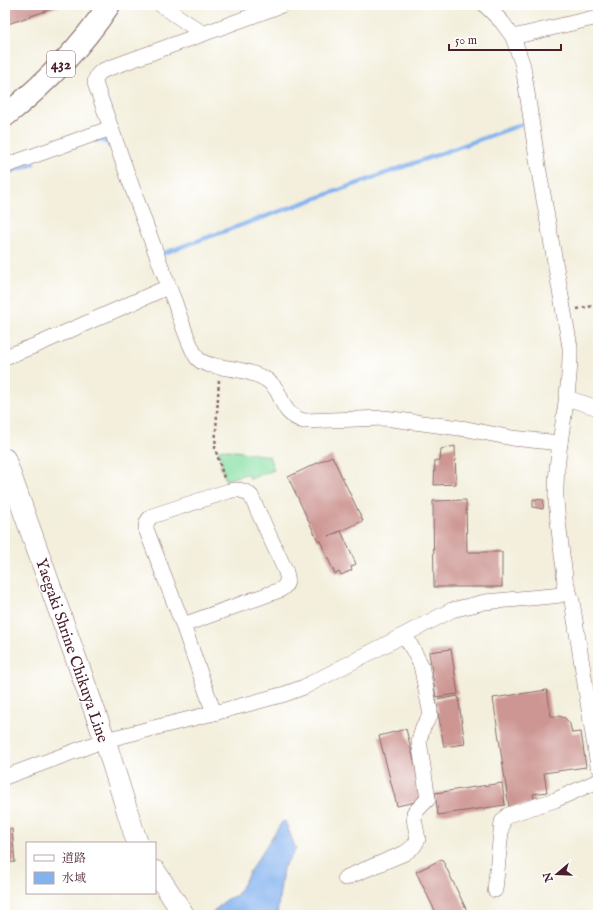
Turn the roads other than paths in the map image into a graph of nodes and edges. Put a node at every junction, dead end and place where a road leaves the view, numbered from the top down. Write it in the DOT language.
graph roads {
  1 [pos="109,5"];
  2 [pos="161,5"];
  3 [pos="282,5"];
  4 [pos="485,5"];
  5 [pos="598,17"];
  6 [pos="202,33"];
  7 [pos="513,38"];
  8 [pos="5,116"];
  9 [pos="111,128"];
  10 [pos="5,166"];
  11 [pos="168,287"];
  12 [pos="5,357"];
  13 [pos="567,398"];
  14 [pos="598,408"];
  15 [pos="560,443"];
  16 [pos="5,459"];
  17 [pos="566,582"];
  18 [pos="183,625"];
  19 [pos="404,635"];
  20 [pos="214,713"];
  21 [pos="105,740"];
  22 [pos="598,766"];
  23 [pos="5,777"];
  24 [pos="598,781"];
  25 [pos="138,842"];
  26 [pos="156,873"];
  27 [pos="345,878"];
  28 [pos="495,890"];
  29 [pos="184,915"];
  1 -- 8 [label="highway, 432"];
  2 -- 6 [label="street"];
  3 -- 6 [label="street"];
  4 -- 7 [label="street"];
  5 -- 7 [label="street"];
  6 -- 9 [label="street"];
  7 -- 13 [label="street"];
  9 -- 10 [label="street"];
  9 -- 11 [label="street"];
  11 -- 12 [label="street"];
  11 -- 15 [label="street"];
  13 -- 14 [label="street"];
  13 -- 15 [label="street"];
  15 -- 17 [label="street"];
  16 -- 21 [label="main road, Yaegaki Shrine Chikuya Line"];
  17 -- 19 [label="street"];
  17 -- 22 [label="street"];
  18 -- 18 [label="street"];
  18 -- 20 [label="street"];
  19 -- 20 [label="street"];
  19 -- 27 [label="street"];
  20 -- 21 [label="street"];
  21 -- 23 [label="street"];
  21 -- 25 [label="main road, Yaegaki Shrine Chikuya Line"];
  24 -- 28 [label="street"];
  26 -- 29 [label="main road"];
}
